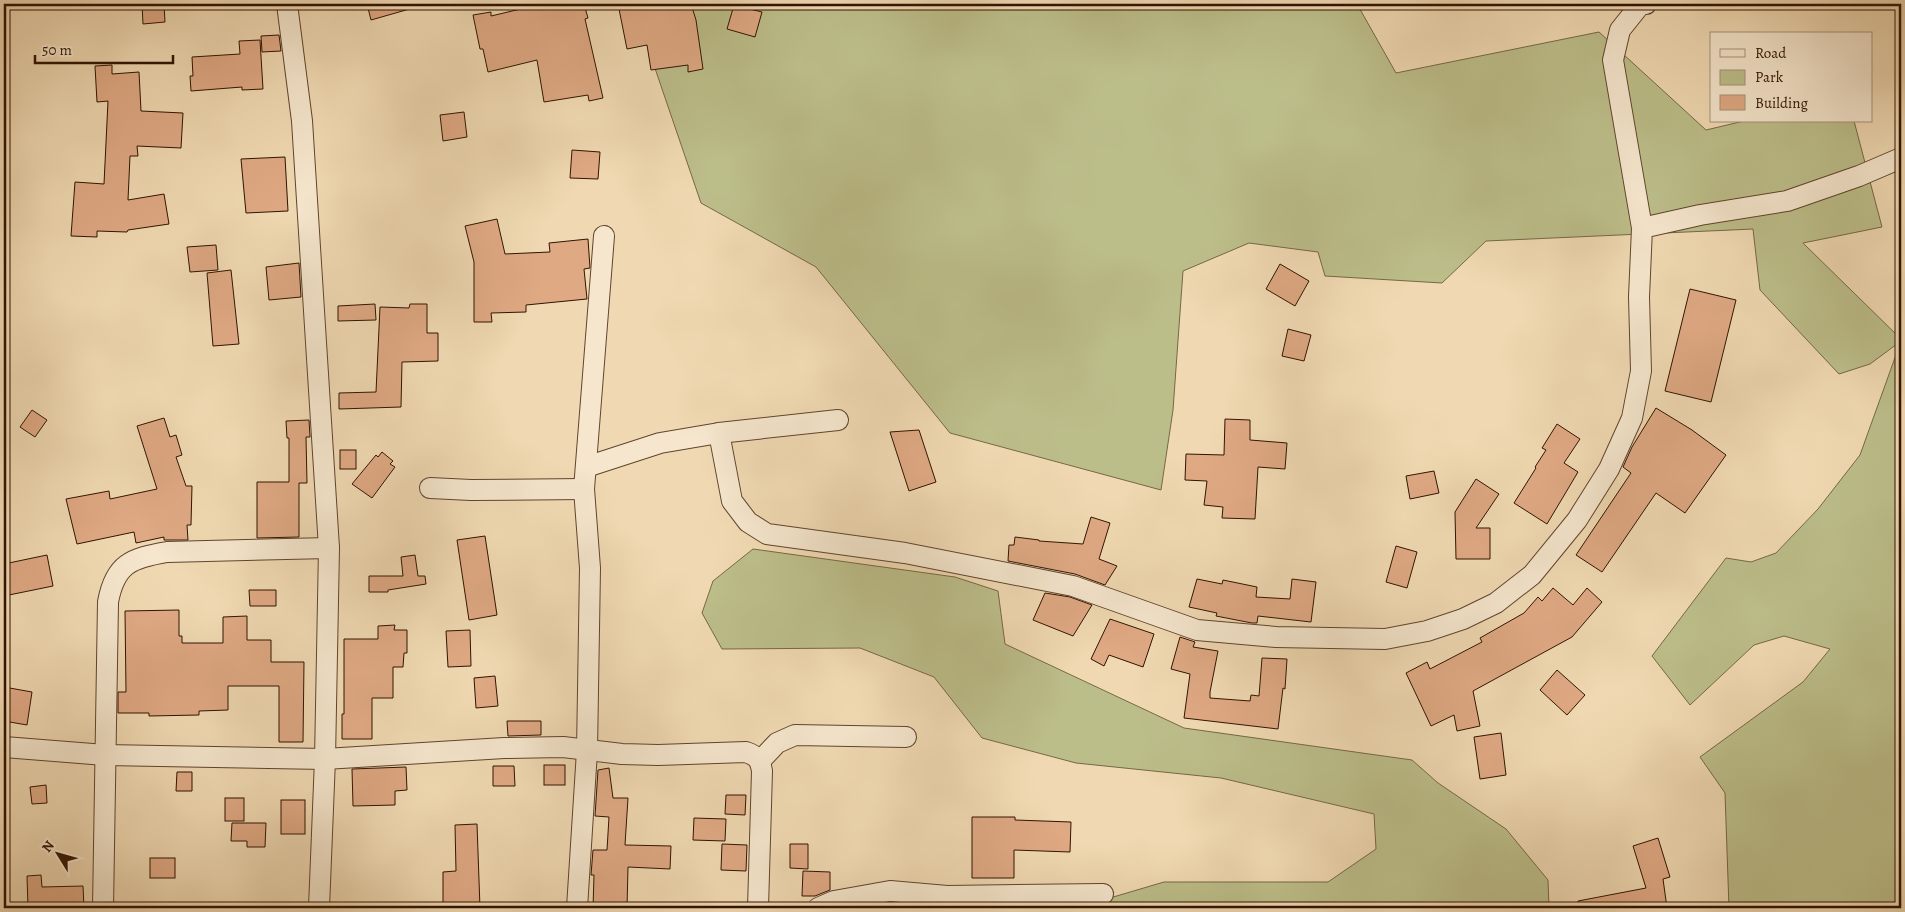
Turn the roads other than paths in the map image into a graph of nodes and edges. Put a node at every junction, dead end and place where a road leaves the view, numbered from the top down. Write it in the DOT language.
graph roads {
  1 [pos="287,4"];
  2 [pos="1646,4"];
  3 [pos="1901,158"];
  4 [pos="1642,228"];
  5 [pos="604,236"];
  6 [pos="838,420"];
  7 [pos="719,433"];
  8 [pos="586,466"];
  9 [pos="430,488"];
  10 [pos="584,489"];
  11 [pos="329,548"];
  12 [pos="906,737"];
  13 [pos="4,747"];
  14 [pos="587,750"];
  15 [pos="105,755"];
  16 [pos="325,759"];
  17 [pos="760,760"];
  18 [pos="1103,894"];
  19 [pos="948,902"];
  20 [pos="103,908"];
  21 [pos="319,908"];
  22 [pos="577,908"];
  23 [pos="758,908"];
  24 [pos="818,908"];
  1 -- 11 [label="street"];
  2 -- 4 [label="street"];
  3 -- 4 [label="street"];
  4 -- 7 [label="street"];
  5 -- 8 [label="street"];
  6 -- 7 [label="street"];
  7 -- 8 [label="street"];
  8 -- 10 [label="street"];
  9 -- 10 [label="street"];
  10 -- 14 [label="street"];
  11 -- 15 [label="street"];
  11 -- 16 [label="street"];
  12 -- 17 [label="street"];
  13 -- 15 [label="street"];
  14 -- 16 [label="street"];
  14 -- 17 [label="street"];
  14 -- 22 [label="street"];
  15 -- 16 [label="street"];
  15 -- 20 [label="street"];
  16 -- 21 [label="street"];
  17 -- 23 [label="street"];
  18 -- 19 [label="street"];
  19 -- 24 [label="street"];
}
